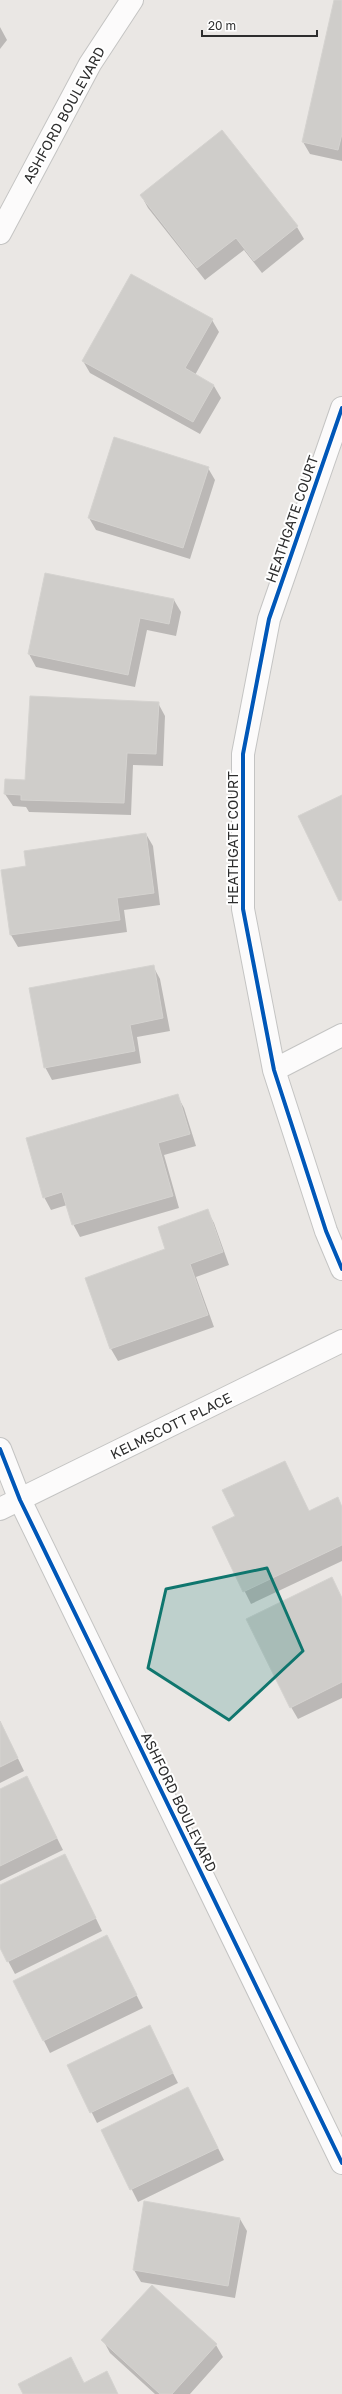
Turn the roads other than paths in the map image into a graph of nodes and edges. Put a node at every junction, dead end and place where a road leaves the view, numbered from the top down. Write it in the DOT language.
graph roads {
  1 [pos="132,0"];
  2 [pos="0,233"];
  3 [pos="342,408"];
  4 [pos="342,1035"];
  5 [pos="274,1070"];
  6 [pos="342,1269"];
  7 [pos="342,1341"];
  8 [pos="0,1449"];
  9 [pos="20,1500"];
  10 [pos="0,1510"];
  11 [pos="342,2163"];
  1 -- 2 [label="street, ASHFORD BOULEVARD"];
  3 -- 5 [label="street, HEATHGATE COURT"];
  4 -- 5 [label="street"];
  5 -- 6 [label="street, HEATHGATE COURT"];
  7 -- 9 [label="street, KELMSCOTT PLACE"];
  8 -- 9 [label="street, ASHFORD BOULEVARD"];
  9 -- 10 [label="street, KELMSCOTT PLACE"];
  9 -- 11 [label="street, ASHFORD BOULEVARD"];
}
